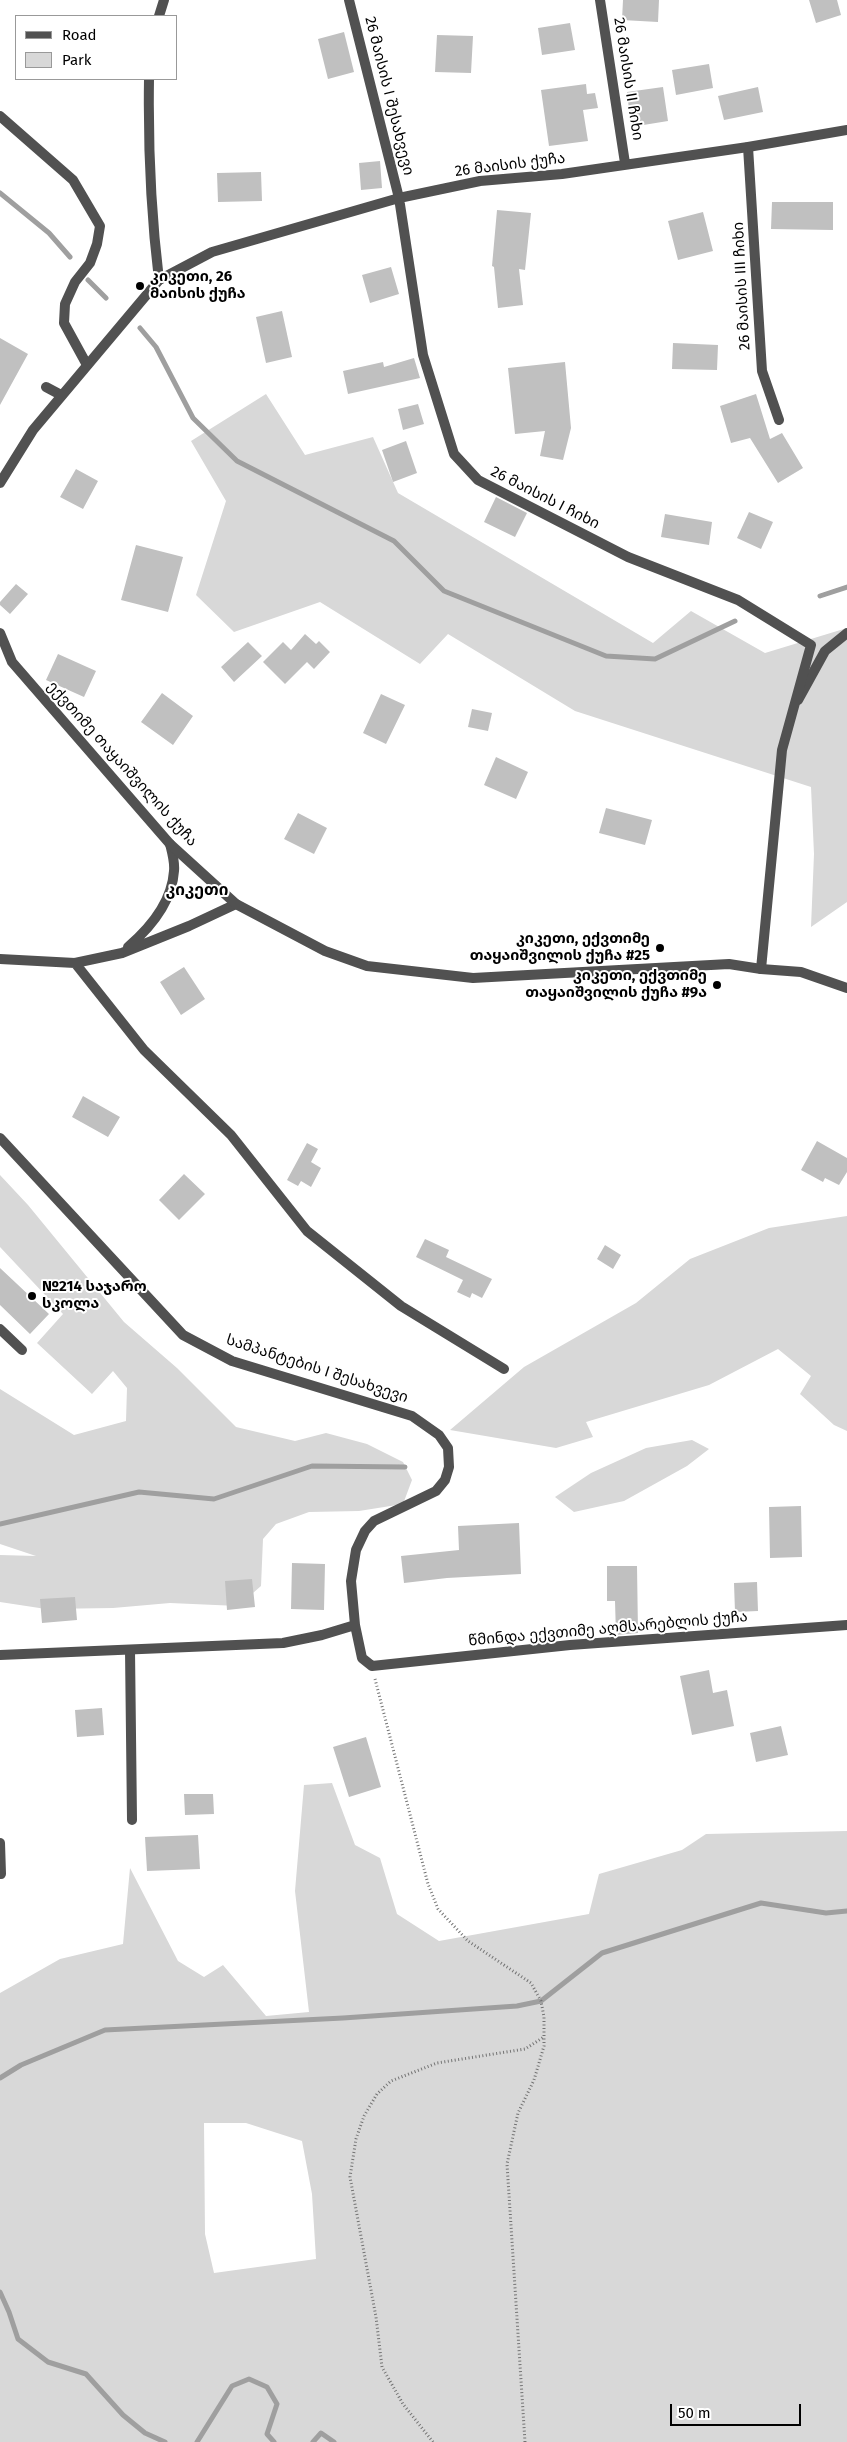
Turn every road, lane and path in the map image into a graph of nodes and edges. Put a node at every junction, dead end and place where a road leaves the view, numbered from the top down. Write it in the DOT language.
graph roads {
  1 [pos="164,0"];
  2 [pos="349,0"];
  3 [pos="600,0"];
  4 [pos="159,15"];
  5 [pos="149,80"];
  6 [pos="0,116"];
  7 [pos="847,130"];
  8 [pos="748,147"];
  9 [pos="625,163"];
  10 [pos="399,198"];
  11 [pos="158,280"];
  12 [pos="87,365"];
  13 [pos="46,387"];
  14 [pos="61,395"];
  15 [pos="779,420"];
  16 [pos="0,483"];
  17 [pos="0,633"];
  18 [pos="847,633"];
  19 [pos="793,708"];
  20 [pos="170,844"];
  21 [pos="236,904"];
  22 [pos="122,953"];
  23 [pos="0,959"];
  24 [pos="75,963"];
  25 [pos="761,969"];
  26 [pos="847,988"];
  27 [pos="0,1138"];
  28 [pos="0,1329"];
  29 [pos="22,1350"];
  30 [pos="504,1369"];
  31 [pos="355,1625"];
  32 [pos="847,1625"];
  33 [pos="130,1650"];
  34 [pos="0,1655"];
  35 [pos="372,1666"];
  36 [pos="132,1820"];
  37 [pos="0,1844"];
  38 [pos="1,1874"];
  39 [pos="544,2037"];
  40 [pos="433,2442"];
  41 [pos="525,2442"];
  1 -- 4 [label="street"];
  2 -- 10 [label="street, 26 მაისის I შესახვევი"];
  3 -- 9 [label="street, 26 მაისის II ჩიხი"];
  5 -- 11 [label="street"];
  6 -- 12 [label="street"];
  7 -- 8 [label="street, 26 მაისის ქუჩა"];
  8 -- 9 [label="street, 26 მაისის ქუჩა"];
  8 -- 15 [label="street, 26 მაისის III ჩიხი"];
  9 -- 10 [label="street, 26 მაისის ქუჩა"];
  10 -- 11 [label="street, 26 მაისის ქუჩა"];
  10 -- 19 [label="street, 26 მაისის I ჩიხი"];
  11 -- 12 [label="street"];
  12 -- 14 [label="street"];
  13 -- 14 [label="street"];
  14 -- 16 [label="street"];
  17 -- 20 [label="street, ექვთიმე თაყაიშვილის ქუჩა"];
  18 -- 19 [label="street"];
  19 -- 25 [label="street"];
  20 -- 21 [label="street, ექვთიმე თაყაიშვილის ქუჩა"];
  20 -- 22 [label="street"];
  21 -- 22 [label="street"];
  21 -- 25 [label="street, ექვთიმე თაყაიშვილის ქუჩა"];
  22 -- 24 [label="street"];
  23 -- 24 [label="street"];
  24 -- 30 [label="street"];
  25 -- 26 [label="street, ექვთიმე თაყაიშვილის ქუჩა"];
  27 -- 31 [label="street, სამპანტების I შესახვევი"];
  28 -- 29 [label="street"];
  31 -- 33 [label="street"];
  31 -- 35 [label="street, სამპანტების I შესახვევი"];
  32 -- 35 [label="street, წმინდა ექვთიმე აღმსარებლის ქუჩა"];
  33 -- 34 [label="street"];
  33 -- 36 [label="street"];
  35 -- 39 [label="path"];
  37 -- 38 [label="street"];
  39 -- 40 [label="path"];
  39 -- 41 [label="path"];
}
